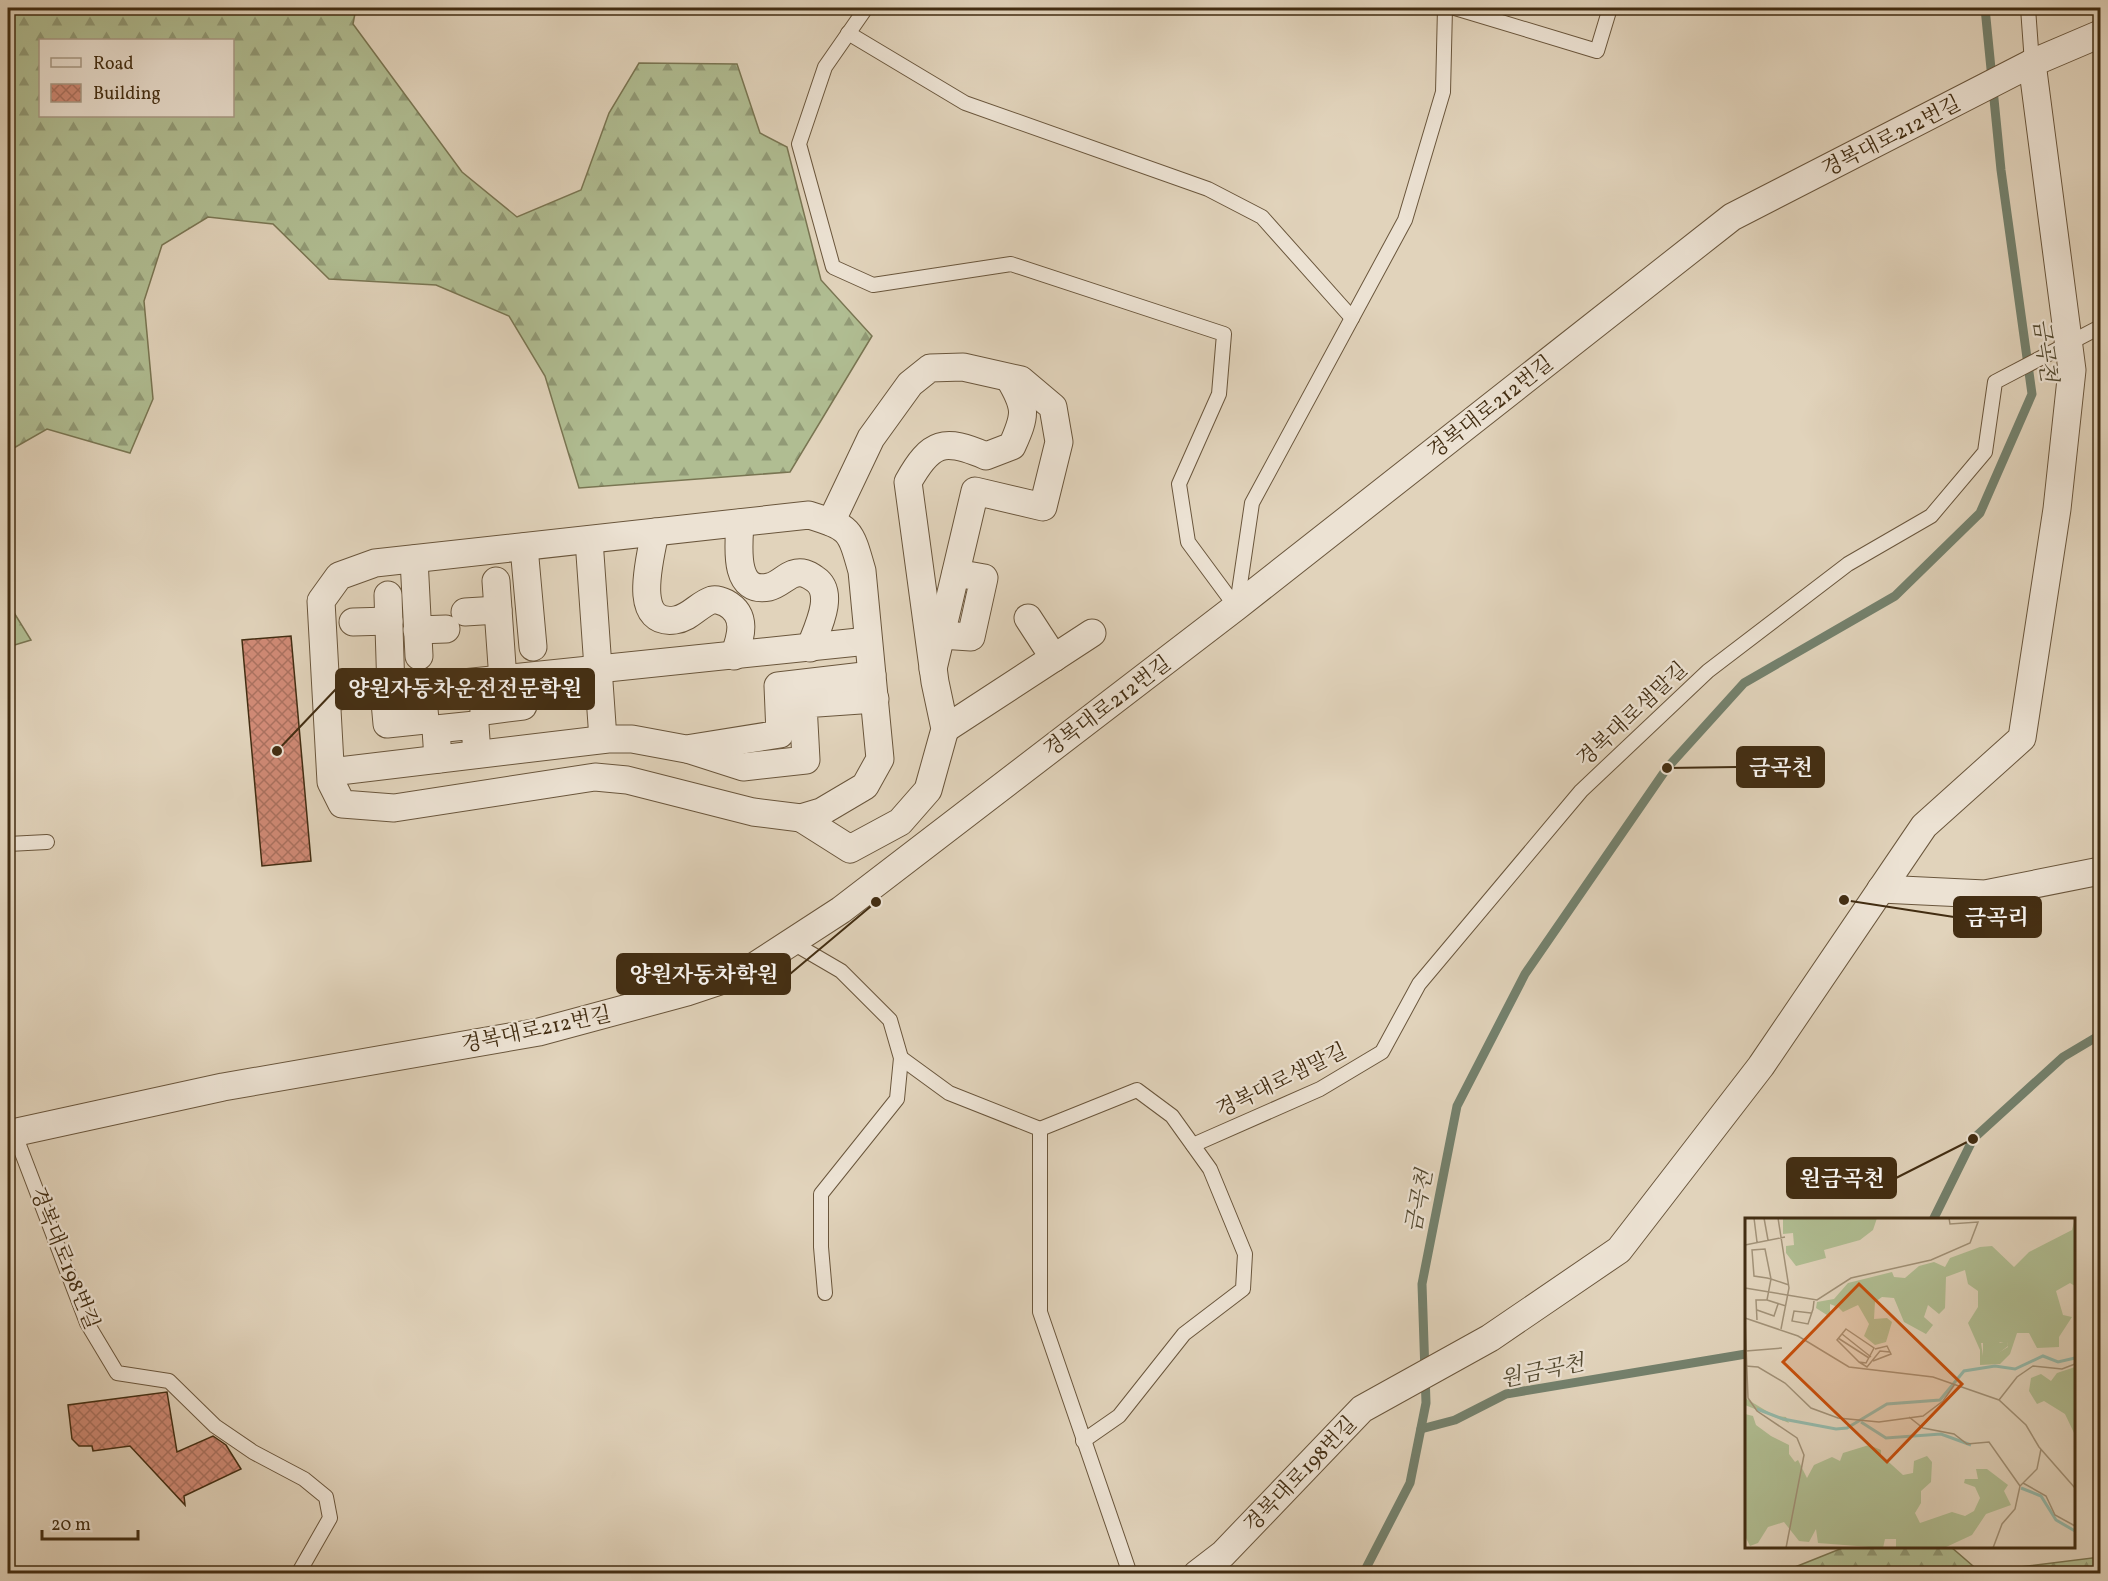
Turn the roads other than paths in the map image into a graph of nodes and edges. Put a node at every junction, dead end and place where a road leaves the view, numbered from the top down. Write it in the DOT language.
graph roads {
  1 [pos="866,8"];
  2 [pos="1445,8"];
  3 [pos="1455,8"];
  4 [pos="1610,8"];
  5 [pos="2028,8"];
  6 [pos="848,33"];
  7 [pos="2100,34"];
  8 [pos="2032,63"];
  9 [pos="1352,318"];
  10 [pos="2100,327"];
  11 [pos="2063,348"];
  12 [pos="1009,378"];
  13 [pos="831,522"];
  14 [pos="741,523"];
  15 [pos="655,532"];
  16 [pos="588,540"];
  17 [pos="524,547"];
  18 [pos="414,559"];
  19 [pos="496,582"];
  20 [pos="1236,607"];
  21 [pos="498,610"];
  22 [pos="1028,618"];
  23 [pos="353,622"];
  24 [pos="1092,633"];
  25 [pos="868,641"];
  26 [pos="533,647"];
  27 [pos="810,648"];
  28 [pos="734,656"];
  29 [pos="1054,658"];
  30 [pos="933,669"];
  31 [pos="598,671"];
  32 [pos="502,680"];
  33 [pos="874,687"];
  34 [pos="387,691"];
  35 [pos="328,697"];
  36 [pos="945,729"];
  37 [pos="603,739"];
  38 [pos="686,749"];
  39 [pos="331,772"];
  40 [pos="801,818"];
  41 [pos="866,839"];
  42 [pos="47,842"];
  43 [pos="8,844"];
  44 [pos="2100,871"];
  45 [pos="883,877"];
  46 [pos="1881,889"];
  47 [pos="793,943"];
  48 [pos="902,1058"];
  49 [pos="1040,1129"];
  50 [pos="11,1133"];
  51 [pos="1193,1145"];
  52 [pos="825,1293"];
  53 [pos="1083,1441"];
  54 [pos="297,1574"];
  55 [pos="1130,1574"];
  56 [pos="1197,1574"];
  1 -- 6 [label="lane"];
  2 -- 9 [label="lane"];
  3 -- 4 [label="lane"];
  5 -- 8 [label="lane"];
  6 -- 9 [label="lane"];
  6 -- 20 [label="lane"];
  7 -- 8 [label="street, 경복대로212번길"];
  8 -- 11 [label="street, 경복대로198번길"];
  8 -- 20 [label="street, 경복대로212번길"];
  9 -- 20 [label="lane"];
  10 -- 11 [label="lane, 경복대로샘말길"];
  11 -- 46 [label="street, 경복대로198번길"];
  11 -- 51 [label="lane, 경복대로샘말길"];
  12 -- 13 [label="street"];
  12 -- 30 [label="street"];
  12 -- 30 [label="street"];
  13 -- 14 [label="street"];
  13 -- 25 [label="street"];
  14 -- 15 [label="street"];
  14 -- 27 [label="street"];
  15 -- 16 [label="street"];
  15 -- 28 [label="street"];
  16 -- 17 [label="street"];
  16 -- 31 [label="street"];
  17 -- 18 [label="street"];
  17 -- 26 [label="street"];
  18 -- 21 [label="street"];
  18 -- 35 [label="street"];
  19 -- 21 [label="street"];
  20 -- 45 [label="street, 경복대로212번길"];
  21 -- 32 [label="street"];
  22 -- 29 [label="street"];
  23 -- 34 [label="street"];
  24 -- 29 [label="street"];
  25 -- 27 [label="street"];
  25 -- 33 [label="street"];
  27 -- 28 [label="street"];
  28 -- 31 [label="street"];
  29 -- 36 [label="street"];
  30 -- 36 [label="street"];
  31 -- 32 [label="street"];
  31 -- 37 [label="street"];
  32 -- 34 [label="street"];
  33 -- 38 [label="street"];
  33 -- 38 [label="street"];
  33 -- 40 [label="street"];
  34 -- 35 [label="street"];
  35 -- 39 [label="street"];
  36 -- 41 [label="street"];
  37 -- 38 [label="street"];
  37 -- 39 [label="street"];
  39 -- 40 [label="street"];
  40 -- 41 [label="street"];
  41 -- 45 [label="street"];
  42 -- 43 [label="lane"];
  44 -- 46 [label="street"];
  45 -- 47 [label="street, 경복대로212번길"];
  46 -- 56 [label="street, 경복대로198번길"];
  47 -- 48 [label="lane"];
  47 -- 50 [label="street, 경복대로212번길"];
  48 -- 49 [label="lane"];
  48 -- 52 [label="lane"];
  49 -- 51 [label="lane"];
  49 -- 53 [label="lane"];
  50 -- 54 [label="lane, 경복대로198번길"];
  51 -- 53 [label="lane"];
  53 -- 55 [label="lane"];
}
